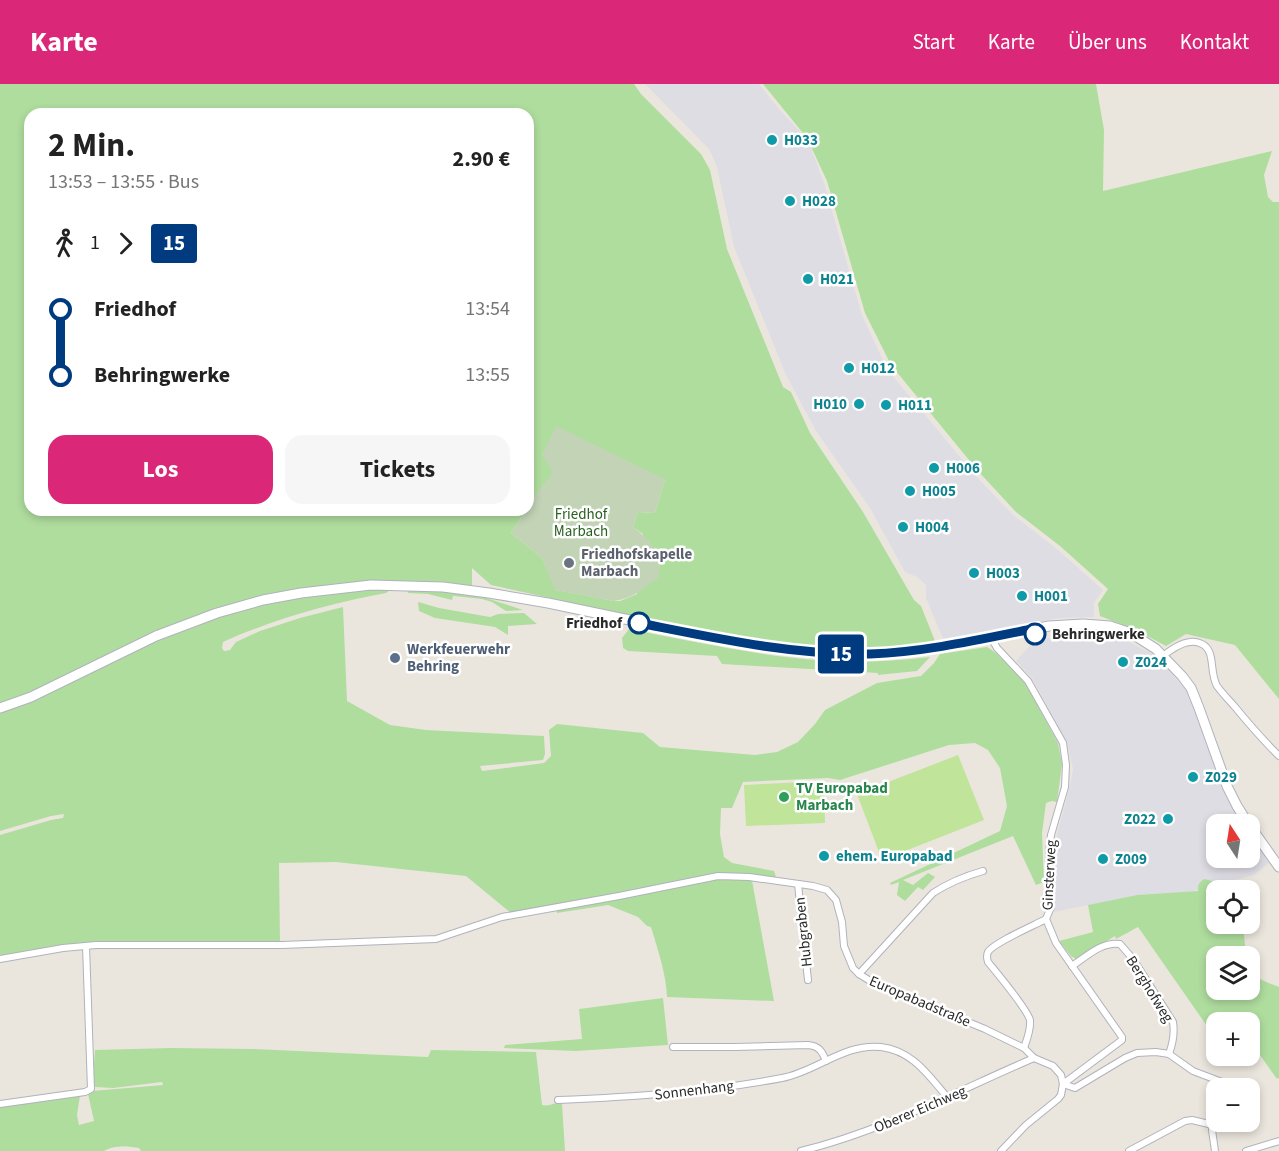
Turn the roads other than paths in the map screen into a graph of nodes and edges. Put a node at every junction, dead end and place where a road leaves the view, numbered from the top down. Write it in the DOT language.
graph roads {
  1 [pos="991,637"];
  2 [pos="1163,656"];
  3 [pos="0,708"];
  4 [pos="1279,756"];
  5 [pos="1242,814"];
  6 [pos="1260,841"];
  7 [pos="1279,867"];
  8 [pos="983,871"];
  9 [pos="798,884"];
  10 [pos="1046,919"];
  11 [pos="87,946"];
  12 [pos="0,959"];
  13 [pos="1072,966"];
  14 [pos="859,974"];
  15 [pos="808,980"];
  16 [pos="672,1047"];
  17 [pos="1024,1048"];
  18 [pos="1169,1054"];
  19 [pos="1034,1058"];
  20 [pos="826,1061"];
  21 [pos="1211,1078"];
  22 [pos="1062,1084"];
  23 [pos="948,1098"];
  24 [pos="558,1100"];
  25 [pos="0,1104"];
  26 [pos="1206,1123"];
  27 [pos="1212,1132"];
  28 [pos="1279,1141"];
  29 [pos="801,1151"];
  30 [pos="1001,1151"];
  31 [pos="1129,1151"];
  32 [pos="1215,1151"];
  33 [pos="1246,1151"];
  1 -- 2 [label="main road"];
  1 -- 3 [label="main road"];
  1 -- 10 [label="street, Ginsterweg"];
  2 -- 4 [label="street"];
  2 -- 5 [label="main road"];
  6 -- 7 [label="main road"];
  8 -- 14 [label="street"];
  9 -- 11 [label="street, Europabadstraße"];
  9 -- 14 [label="street, Europabadstraße"];
  9 -- 15 [label="street, Hubgraben"];
  10 -- 13 [label="street, Ginsterweg"];
  10 -- 17 [label="street"];
  11 -- 12 [label="street, Europabadstraße"];
  11 -- 25 [label="street"];
  13 -- 18 [label="street, Berghofweg"];
  13 -- 22 [label="street, Ginsterweg"];
  14 -- 17 [label="street, Europabadstraße"];
  16 -- 20 [label="street"];
  17 -- 19 [label="street, Europabadstraße"];
  18 -- 21 [label="street"];
  18 -- 22 [label="street"];
  19 -- 22 [label="street, Europabadstraße"];
  19 -- 23 [label="street, Oberer Eichweg"];
  20 -- 23 [label="street, Sonnenhang"];
  20 -- 24 [label="street, Sonnenhang"];
  22 -- 30 [label="street"];
  23 -- 29 [label="street, Oberer Eichweg"];
  26 -- 31 [label="street"];
  27 -- 32 [label="street"];
  28 -- 33 [label="street"];
}
